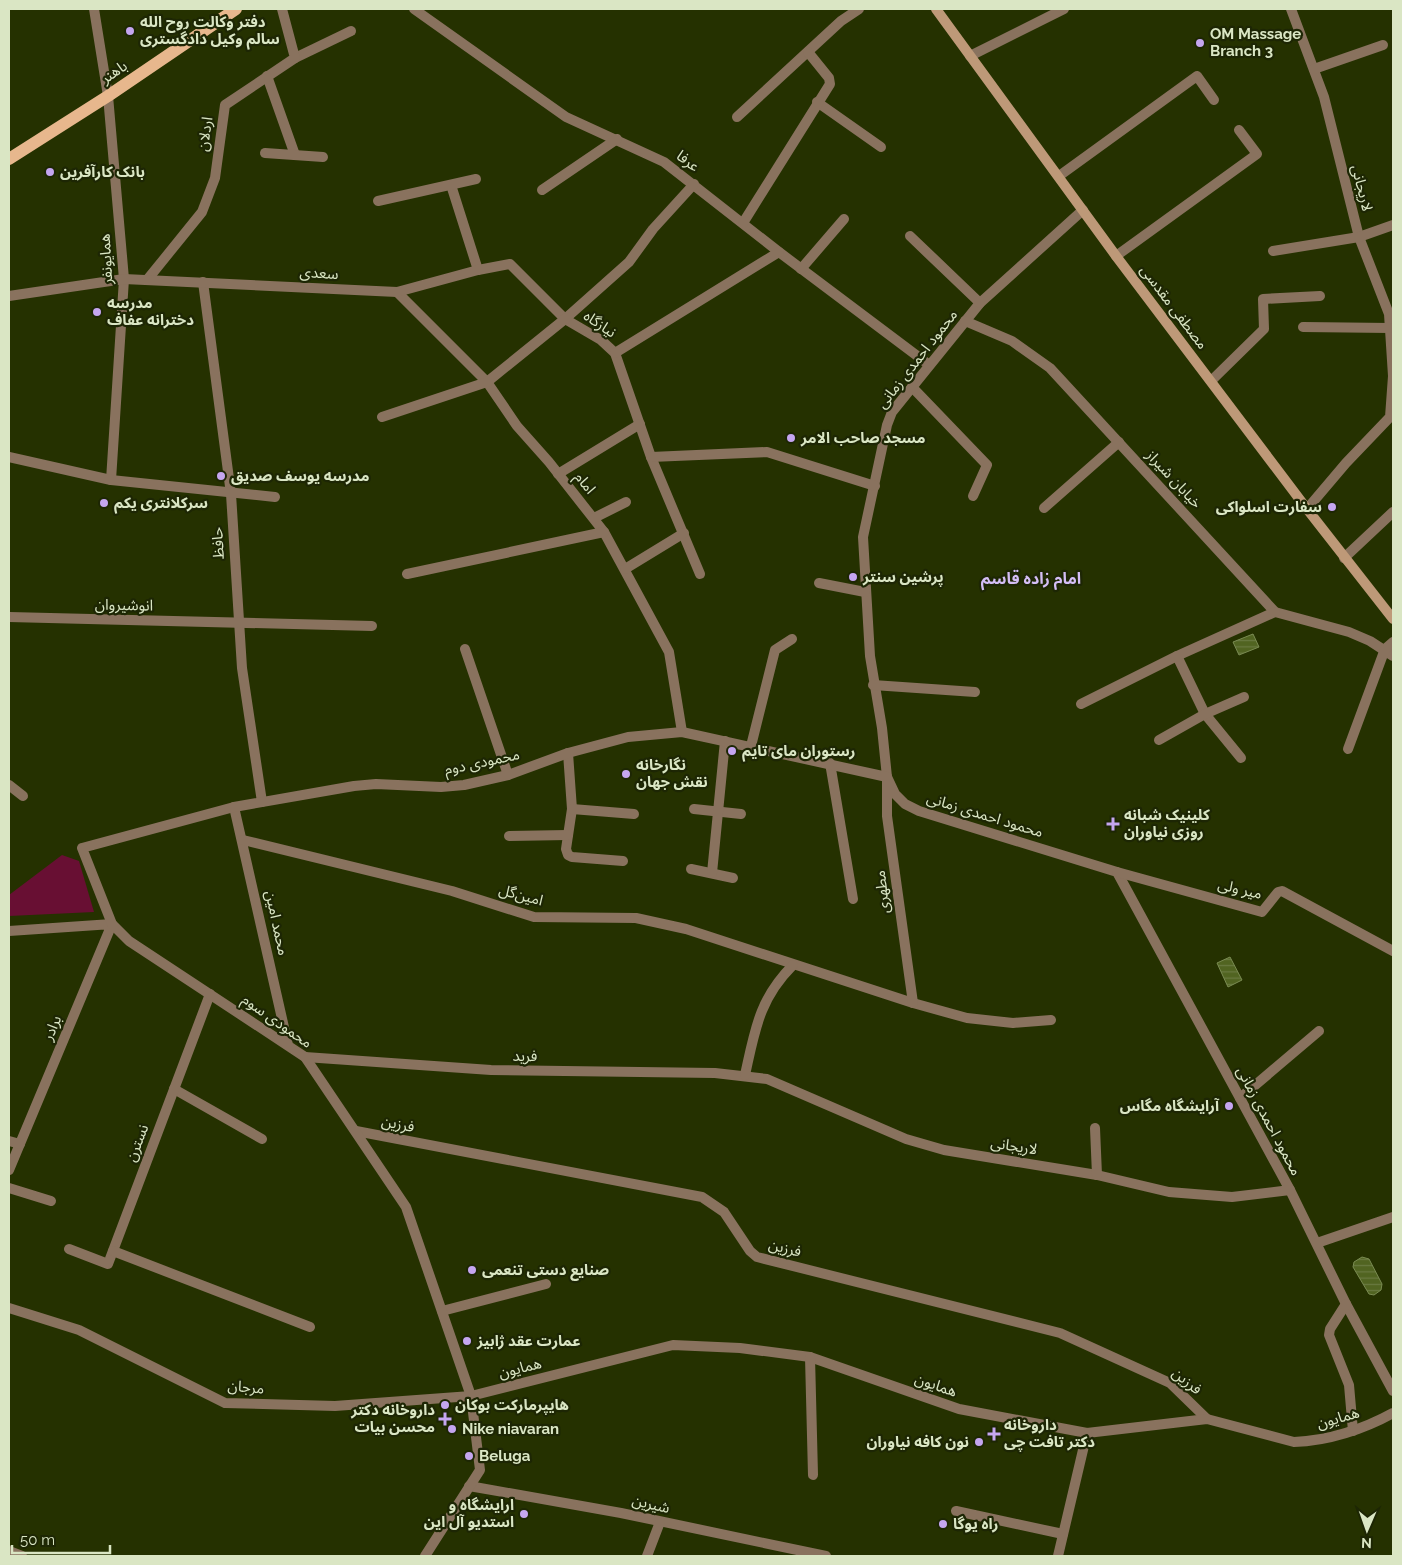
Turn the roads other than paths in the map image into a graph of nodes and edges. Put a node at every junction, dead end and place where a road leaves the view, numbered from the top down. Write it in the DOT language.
graph roads {
  1 [pos="94,9"];
  2 [pos="236,9"];
  3 [pos="282,9"];
  4 [pos="859,9"];
  5 [pos="936,9"];
  6 [pos="1064,9"];
  7 [pos="1292,9"];
  8 [pos="418,10"];
  9 [pos="351,31"];
  10 [pos="1383,45"];
  11 [pos="808,52"];
  12 [pos="970,56"];
  13 [pos="295,58"];
  14 [pos="1314,69"];
  15 [pos="268,76"];
  16 [pos="108,96"];
  17 [pos="1214,100"];
  18 [pos="817,102"];
  19 [pos="736,117"];
  20 [pos="1240,130"];
  21 [pos="617,139"];
  22 [pos="881,147"];
  23 [pos="265,154"];
  24 [pos="295,155"];
  25 [pos="323,157"];
  26 [pos="9,159"];
  27 [pos="1059,176"];
  28 [pos="476,179"];
  29 [pos="694,184"];
  30 [pos="451,185"];
  31 [pos="542,190"];
  32 [pos="378,201"];
  33 [pos="1083,210"];
  34 [pos="844,219"];
  35 [pos="743,223"];
  36 [pos="1393,225"];
  37 [pos="910,236"];
  38 [pos="1359,237"];
  39 [pos="1273,250"];
  40 [pos="779,252"];
  41 [pos="1116,256"];
  42 [pos="510,264"];
  43 [pos="801,269"];
  44 [pos="478,270"];
  45 [pos="124,279"];
  46 [pos="147,280"];
  47 [pos="203,282"];
  48 [pos="396,292"];
  49 [pos="9,296"];
  50 [pos="1320,296"];
  51 [pos="980,303"];
  52 [pos="565,319"];
  53 [pos="965,321"];
  54 [pos="1303,327"];
  55 [pos="1390,328"];
  56 [pos="615,353"];
  57 [pos="928,364"];
  58 [pos="1393,376"];
  59 [pos="1211,381"];
  60 [pos="487,382"];
  61 [pos="912,387"];
  62 [pos="382,417"];
  63 [pos="640,424"];
  64 [pos="1119,442"];
  65 [pos="9,457"];
  66 [pos="651,457"];
  67 [pos="558,474"];
  68 [pos="111,480"];
  69 [pos="875,486"];
  70 [pos="231,494"];
  71 [pos="972,496"];
  72 [pos="275,497"];
  73 [pos="626,502"];
  74 [pos="1044,508"];
  75 [pos="1307,510"];
  76 [pos="1393,512"];
  77 [pos="594,518"];
  78 [pos="604,532"];
  79 [pos="684,533"];
  80 [pos="1344,558"];
  81 [pos="624,569"];
  82 [pos="406,574"];
  83 [pos="700,574"];
  84 [pos="819,583"];
  85 [pos="865,592"];
  86 [pos="1275,612"];
  87 [pos="9,617"];
  88 [pos="1393,619"];
  89 [pos="238,623"];
  90 [pos="372,626"];
  91 [pos="792,639"];
  92 [pos="1393,642"];
  93 [pos="466,649"];
  94 [pos="1385,649"];
  95 [pos="1177,656"];
  96 [pos="1393,656"];
  97 [pos="873,686"];
  98 [pos="975,692"];
  99 [pos="1244,697"];
  100 [pos="1081,704"];
  101 [pos="1205,714"];
  102 [pos="682,732"];
  103 [pos="1159,740"];
  104 [pos="725,741"];
  105 [pos="751,746"];
  106 [pos="1348,749"];
  107 [pos="568,754"];
  108 [pos="1241,758"];
  109 [pos="830,763"];
  110 [pos="508,775"];
  111 [pos="887,777"];
  112 [pos="9,785"];
  113 [pos="23,796"];
  114 [pos="262,802"];
  115 [pos="234,807"];
  116 [pos="572,809"];
  117 [pos="694,809"];
  118 [pos="718,811"];
  119 [pos="634,814"];
  120 [pos="741,814"];
  121 [pos="568,835"];
  122 [pos="509,836"];
  123 [pos="243,840"];
  124 [pos="82,848"];
  125 [pos="624,861"];
  126 [pos="691,869"];
  127 [pos="1117,872"];
  128 [pos="712,873"];
  129 [pos="734,878"];
  130 [pos="853,898"];
  131 [pos="112,924"];
  132 [pos="9,931"];
  133 [pos="1393,951"];
  134 [pos="793,965"];
  135 [pos="210,994"];
  136 [pos="913,1003"];
  137 [pos="1051,1020"];
  138 [pos="1319,1031"];
  139 [pos="288,1045"];
  140 [pos="305,1057"];
  141 [pos="745,1075"];
  142 [pos="174,1089"];
  143 [pos="1240,1098"];
  144 [pos="1095,1128"];
  145 [pos="356,1131"];
  146 [pos="262,1139"];
  147 [pos="9,1141"];
  148 [pos="20,1144"];
  149 [pos="9,1170"];
  150 [pos="1097,1175"];
  151 [pos="9,1188"];
  152 [pos="1290,1190"];
  153 [pos="51,1201"];
  154 [pos="1393,1217"];
  155 [pos="1317,1243"];
  156 [pos="69,1249"];
  157 [pos="113,1251"];
  158 [pos="546,1284"];
  159 [pos="1346,1304"];
  160 [pos="9,1308"];
  161 [pos="442,1311"];
  162 [pos="310,1327"];
  163 [pos="810,1357"];
  164 [pos="1393,1391"];
  165 [pos="470,1396"];
  166 [pos="1393,1413"];
  167 [pos="1207,1419"];
  168 [pos="1353,1431"];
  169 [pos="1088,1434"];
  170 [pos="813,1475"];
  171 [pos="469,1486"];
  172 [pos="956,1511"];
  173 [pos="660,1522"];
  174 [pos="1063,1534"];
  175 [pos="9,1551"];
  176 [pos="22,1556"];
  177 [pos="425,1556"];
  178 [pos="647,1556"];
  179 [pos="826,1556"];
  180 [pos="1058,1556"];
  1 -- 16 [label="street, همایونفر"];
  2 -- 16 [label="main road, باهنر"];
  3 -- 13 [label="street"];
  4 -- 11 [label="street"];
  5 -- 12 [label="main road, مصطفی مقدسی"];
  6 -- 12 [label="street"];
  7 -- 14 [label="street, لاریجانی"];
  8 -- 21 [label="street, عرفا"];
  9 -- 13 [label="street, اردلان"];
  10 -- 14 [label="street"];
  11 -- 18 [label="street"];
  11 -- 19 [label="street"];
  12 -- 27 [label="main road, مصطفی مقدسی"];
  13 -- 15 [label="street, اردلان"];
  14 -- 38 [label="street, لاریجانی"];
  15 -- 24 [label="street"];
  15 -- 46 [label="street, اردلان"];
  16 -- 26 [label="main road, باهنر"];
  16 -- 45 [label="street, همایونفر"];
  17 -- 27 [label="street"];
  18 -- 22 [label="street"];
  18 -- 35 [label="street"];
  20 -- 41 [label="street"];
  21 -- 29 [label="street, عرفا"];
  21 -- 31 [label="street"];
  23 -- 24 [label="street"];
  24 -- 25 [label="street"];
  27 -- 33 [label="main road, مصطفی مقدسی"];
  28 -- 30 [label="street"];
  29 -- 35 [label="street, عرفا"];
  29 -- 52 [label="street"];
  30 -- 32 [label="street"];
  30 -- 44 [label="street"];
  33 -- 41 [label="main road, مصطفی مقدسی"];
  33 -- 51 [label="street, محمود احمدی زمانی"];
  34 -- 43 [label="street"];
  35 -- 40 [label="street, عرفا"];
  36 -- 38 [label="street"];
  37 -- 51 [label="street"];
  38 -- 39 [label="street"];
  38 -- 55 [label="street, لاریجانی"];
  40 -- 43 [label="street, عرفا"];
  40 -- 56 [label="street"];
  41 -- 59 [label="main road, مصطفی مقدسی"];
  42 -- 44 [label="street, سعدی"];
  42 -- 52 [label="street, نیازگاه"];
  43 -- 57 [label="street, عرفا"];
  44 -- 48 [label="street, سعدی"];
  45 -- 46 [label="street, سعدی"];
  45 -- 49 [label="street, سعدی"];
  45 -- 68 [label="street, همایونفر"];
  46 -- 47 [label="street, سعدی"];
  47 -- 48 [label="street, سعدی"];
  47 -- 70 [label="street, حافظ"];
  48 -- 60 [label="street, امام"];
  50 -- 59 [label="street"];
  51 -- 53 [label="street, محمود احمدی زمانی"];
  52 -- 56 [label="street, نیازگاه"];
  52 -- 60 [label="street"];
  53 -- 57 [label="street, محمود احمدی زمانی"];
  53 -- 64 [label="street, خیابان شیراز"];
  54 -- 55 [label="street"];
  55 -- 58 [label="street, لاریجانی"];
  56 -- 63 [label="street, نیازگاه"];
  57 -- 61 [label="street, محمود احمدی زمانی"];
  58 -- 75 [label="street, لاریجانی"];
  59 -- 75 [label="main road, مصطفی مقدسی"];
  60 -- 62 [label="street"];
  60 -- 67 [label="street, امام"];
  61 -- 69 [label="street, محمود احمدی زمانی"];
  61 -- 71 [label="street"];
  63 -- 66 [label="street, نیازگاه"];
  63 -- 67 [label="street"];
  64 -- 74 [label="street"];
  64 -- 86 [label="street, خیابان شیراز"];
  65 -- 68 [label="street"];
  66 -- 69 [label="street"];
  66 -- 79 [label="street, نیازگاه"];
  67 -- 77 [label="street, امام"];
  68 -- 70 [label="street"];
  69 -- 85 [label="street, محمود احمدی زمانی"];
  70 -- 72 [label="street"];
  70 -- 89 [label="street, حافظ"];
  73 -- 77 [label="street"];
  75 -- 80 [label="main road, مصطفی مقدسی"];
  76 -- 80 [label="street"];
  77 -- 78 [label="street, امام"];
  78 -- 81 [label="street, امام"];
  78 -- 82 [label="street"];
  79 -- 81 [label="street"];
  79 -- 83 [label="street, نیازگاه"];
  80 -- 88 [label="main road, مصطفی مقدسی"];
  81 -- 102 [label="street, امام"];
  84 -- 85 [label="street"];
  85 -- 97 [label="street, محمود احمدی زمانی"];
  86 -- 94 [label="street"];
  86 -- 95 [label="street"];
  87 -- 89 [label="street, انوشیروان"];
  89 -- 90 [label="street, انوشیروان"];
  89 -- 114 [label="street, حافظ"];
  91 -- 105 [label="street"];
  92 -- 94 [label="street"];
  93 -- 110 [label="street"];
  94 -- 96 [label="street"];
  94 -- 106 [label="street"];
  95 -- 100 [label="street"];
  95 -- 101 [label="street"];
  97 -- 98 [label="street"];
  97 -- 111 [label="street, محمود احمدی زمانی"];
  99 -- 101 [label="street"];
  101 -- 103 [label="street"];
  101 -- 108 [label="street"];
  102 -- 104 [label="street, محمودی دوم"];
  102 -- 107 [label="street, محمودی دوم"];
  104 -- 105 [label="street, محمودی دوم"];
  104 -- 118 [label="street"];
  105 -- 109 [label="street, محمودی دوم"];
  107 -- 110 [label="street, محمودی دوم"];
  107 -- 116 [label="street"];
  109 -- 111 [label="street, محمودی دوم"];
  109 -- 130 [label="street"];
  110 -- 114 [label="street, محمودی دوم"];
  111 -- 127 [label="street, محمود احمدی زمانی"];
  111 -- 136 [label="street, مطهری"];
  112 -- 113 [label="street"];
  114 -- 115 [label="street, محمودی دوم"];
  115 -- 123 [label="street, محمد امین"];
  115 -- 124 [label="street, محمودی دوم"];
  116 -- 119 [label="street"];
  116 -- 121 [label="street"];
  117 -- 118 [label="street"];
  118 -- 120 [label="street"];
  118 -- 128 [label="street"];
  121 -- 122 [label="street"];
  121 -- 125 [label="street"];
  123 -- 134 [label="street, امین‌گل"];
  123 -- 139 [label="street, محمد امین"];
  124 -- 131 [label="street, محمودی سوم"];
  126 -- 128 [label="street"];
  127 -- 133 [label="street, میر ولی"];
  127 -- 143 [label="street, محمود احمدی زمانی"];
  128 -- 129 [label="street"];
  131 -- 132 [label="street"];
  131 -- 135 [label="street, محمودی سوم"];
  131 -- 148 [label="street, برادر"];
  134 -- 136 [label="street, امین‌گل"];
  134 -- 141 [label="street"];
  135 -- 139 [label="street, محمودی سوم"];
  135 -- 142 [label="street, نسترن"];
  136 -- 137 [label="street, امین‌گل"];
  138 -- 143 [label="street"];
  139 -- 140 [label="street, محمودی سوم"];
  140 -- 141 [label="street, فرید"];
  140 -- 145 [label="street, محمودی سوم"];
  141 -- 150 [label="street, لاریجانی"];
  142 -- 146 [label="street"];
  142 -- 157 [label="street, نسترن"];
  143 -- 152 [label="street, محمود احمدی زمانی"];
  144 -- 150 [label="street"];
  145 -- 161 [label="street, محمودی سوم"];
  145 -- 167 [label="street, فرزین"];
  147 -- 148 [label="street"];
  148 -- 149 [label="street, برادر"];
  150 -- 152 [label="street, لاریجانی"];
  151 -- 153 [label="street"];
  152 -- 155 [label="street, محمود احمدی زمانی"];
  154 -- 155 [label="street"];
  155 -- 159 [label="street, محمود احمدی زمانی"];
  156 -- 157 [label="street"];
  157 -- 162 [label="street"];
  158 -- 161 [label="street"];
  159 -- 164 [label="street, محمود احمدی زمانی"];
  159 -- 168 [label="street"];
  160 -- 165 [label="street, مرجان"];
  161 -- 165 [label="street, محمودی سوم"];
  163 -- 165 [label="street, همایون"];
  163 -- 169 [label="street, همایون"];
  163 -- 170 [label="street"];
  165 -- 171 [label="street, محمودی سوم"];
  166 -- 168 [label="street, همایون"];
  167 -- 168 [label="street, همایون"];
  167 -- 169 [label="street, همایون"];
  169 -- 174 [label="street"];
  171 -- 173 [label="street, شیرین"];
  171 -- 177 [label="street, محمودی سوم"];
  172 -- 174 [label="street"];
  173 -- 178 [label="street"];
  173 -- 179 [label="street, شیرین"];
  174 -- 180 [label="street"];
  175 -- 176 [label="street"];
}
